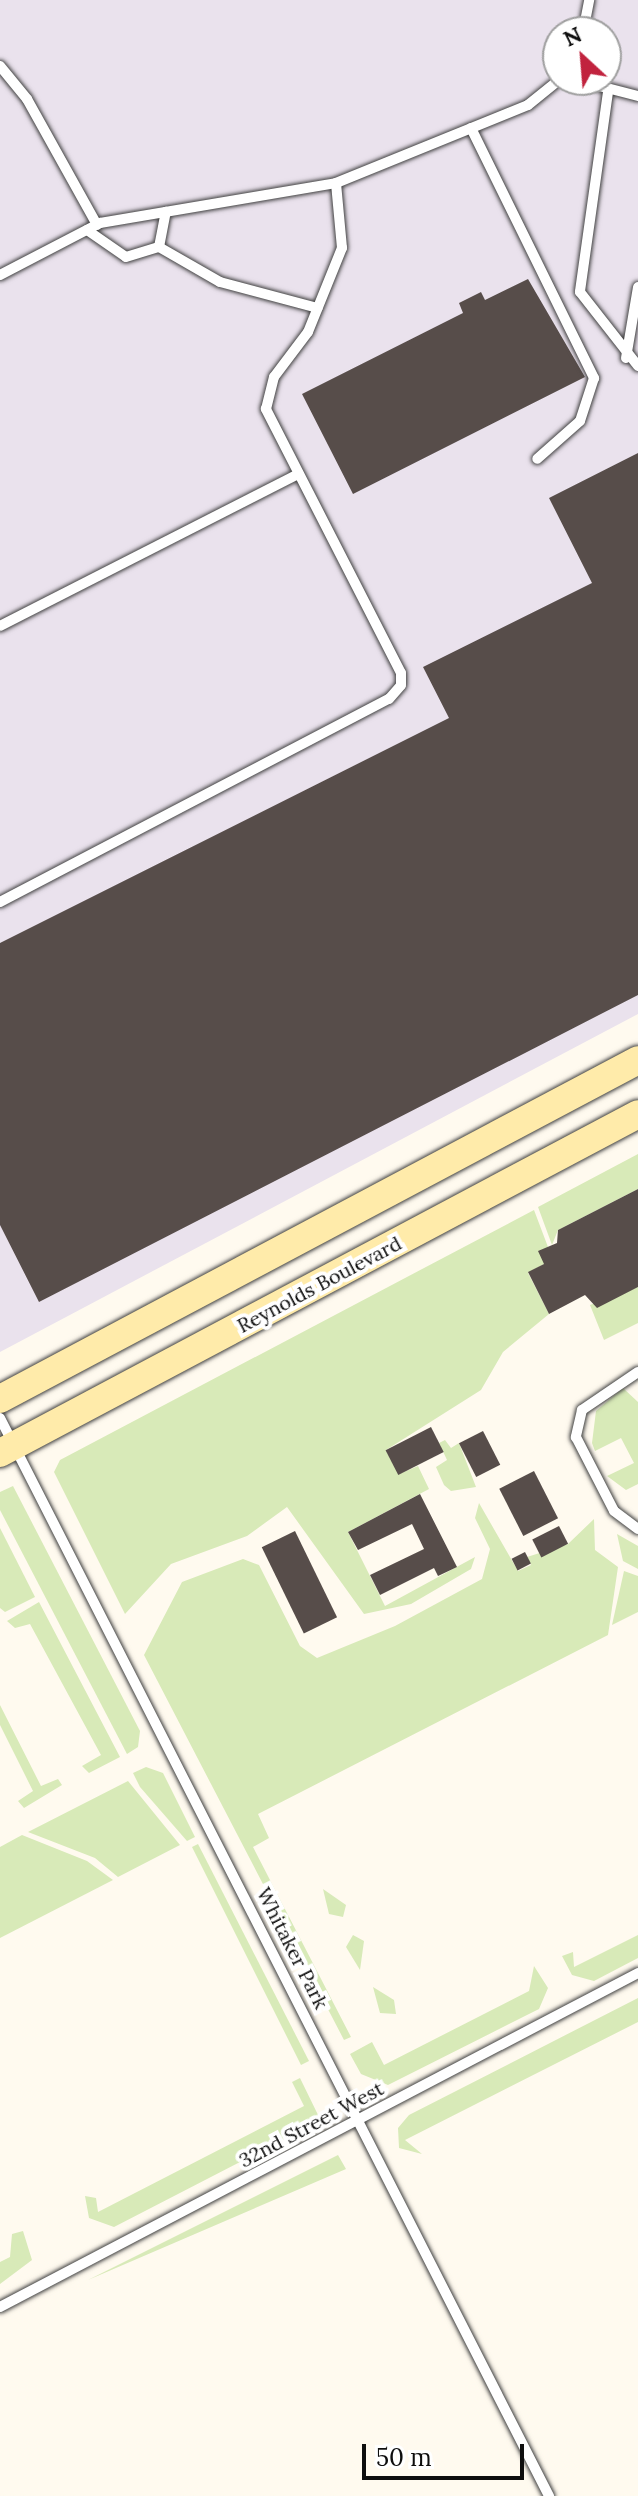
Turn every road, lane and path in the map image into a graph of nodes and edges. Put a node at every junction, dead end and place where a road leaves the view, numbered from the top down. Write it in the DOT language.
graph roads {
  1 [pos="0,66"];
  2 [pos="542,94"];
  3 [pos="607,96"];
  4 [pos="471,128"];
  5 [pos="336,183"];
  6 [pos="166,212"];
  7 [pos="92,227"];
  8 [pos="159,247"];
  9 [pos="0,275"];
  10 [pos="638,287"];
  11 [pos="318,308"];
  12 [pos="626,358"];
  13 [pos="638,366"];
  14 [pos="537,459"];
  15 [pos="298,474"];
  16 [pos="0,626"];
  17 [pos="0,902"];
  18 [pos="638,1060"];
  19 [pos="638,1114"];
  20 [pos="638,1372"];
  21 [pos="0,1399"];
  22 [pos="0,1418"];
  23 [pos="7,1450"];
  24 [pos="638,1529"];
  25 [pos="638,1973"];
  26 [pos="359,2119"];
  27 [pos="0,2307"];
  28 [pos="549,2496"];
  1 -- 7 [label="lane"];
  2 -- 4 [label="lane"];
  3 -- 12 [label="lane"];
  4 -- 5 [label="lane"];
  4 -- 14 [label="lane"];
  5 -- 6 [label="lane"];
  5 -- 11 [label="lane"];
  6 -- 7 [label="lane"];
  6 -- 8 [label="lane"];
  7 -- 8 [label="lane"];
  7 -- 9 [label="lane"];
  8 -- 11 [label="lane"];
  10 -- 12 [label="lane"];
  11 -- 15 [label="lane"];
  12 -- 13 [label="lane"];
  15 -- 16 [label="lane"];
  15 -- 17 [label="lane"];
  18 -- 21 [label="main road"];
  19 -- 23 [label="main road, Reynolds Boulevard"];
  20 -- 24 [label="lane"];
  22 -- 23 [label="lane, Whitaker Park"];
  23 -- 26 [label="lane, Whitaker Park"];
  25 -- 26 [label="lane, 32nd Street West"];
  26 -- 27 [label="lane, 32nd Street West"];
  26 -- 28 [label="lane, Whitaker Park"];
}
